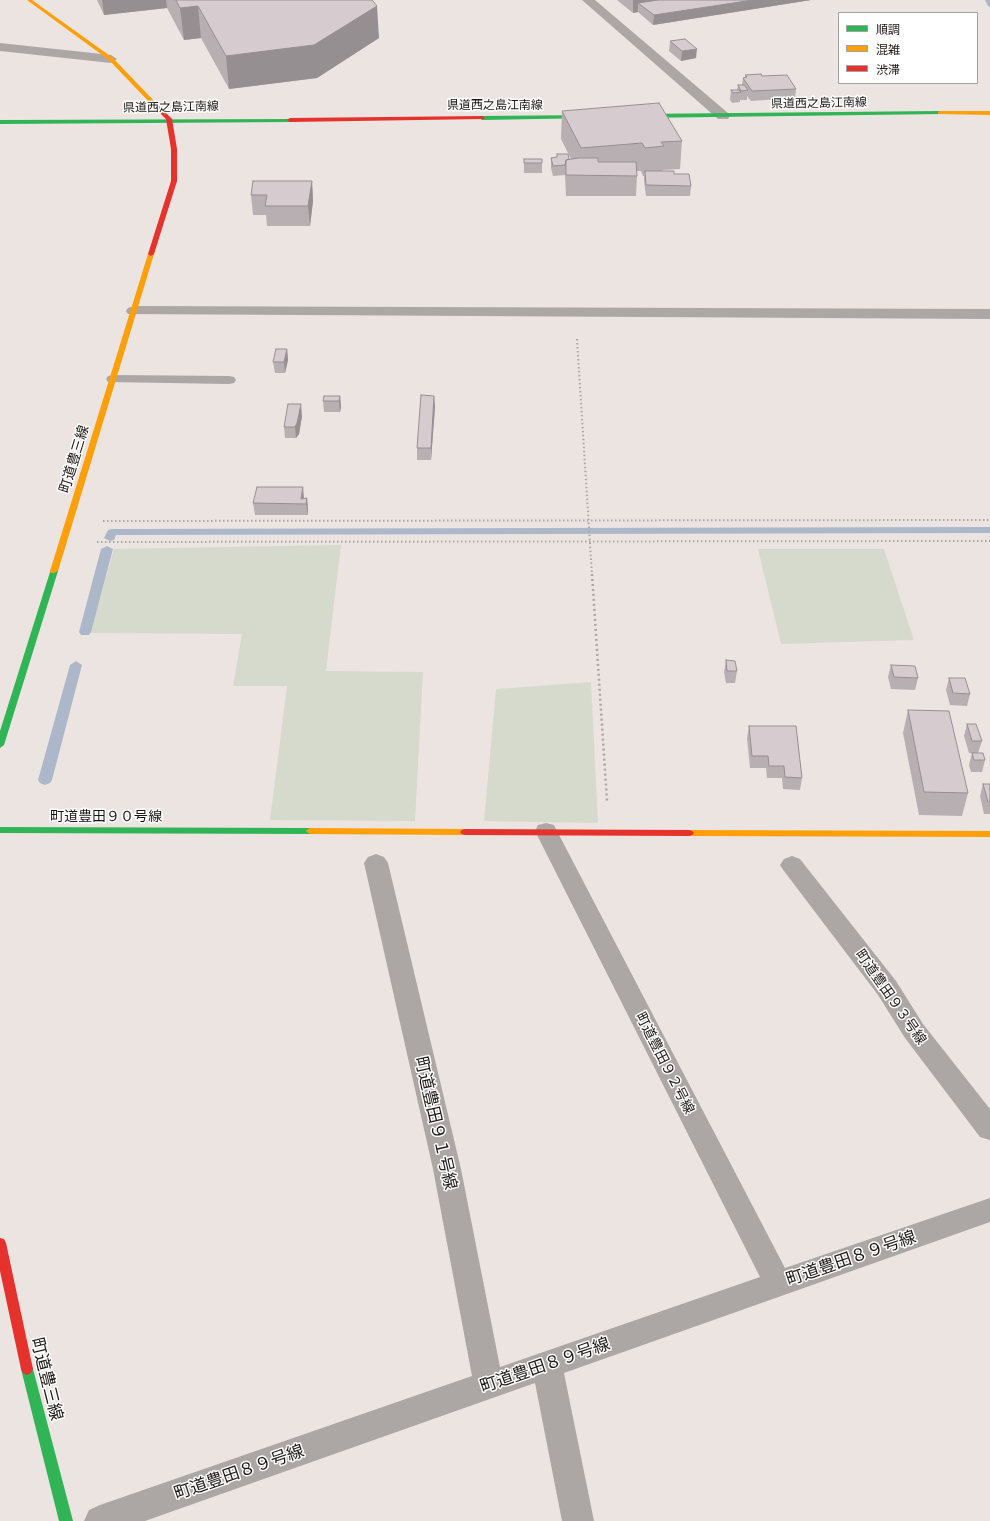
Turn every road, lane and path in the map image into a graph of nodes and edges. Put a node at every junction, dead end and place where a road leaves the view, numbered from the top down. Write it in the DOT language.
graph roads {
  1 [pos="29,0"];
  2 [pos="588,0"];
  3 [pos="0,47"];
  4 [pos="111,59"];
  5 [pos="990,113"];
  6 [pos="629,116"];
  7 [pos="723,116"];
  8 [pos="597,117"];
  9 [pos="169,119"];
  10 [pos="0,122"];
  11 [pos="134,311"];
  12 [pos="575,313"];
  13 [pos="990,314"];
  14 [pos="113,379"];
  15 [pos="229,380"];
  16 [pos="990,520"];
  17 [pos="69,521"];
  18 [pos="589,521"];
  19 [pos="990,541"];
  20 [pos="62,542"];
  21 [pos="590,542"];
  22 [pos="0,745"];
  23 [pos="0,830"];
  24 [pos="609,832"];
  25 [pos="990,834"];
  26 [pos="549,837"];
  27 [pos="376,864"];
  28 [pos="792,865"];
  29 [pos="990,1129"];
  30 [pos="990,1210"];
  31 [pos="0,1243"];
  32 [pos="778,1283"];
  33 [pos="547,1365"];
  34 [pos="489,1385"];
  35 [pos="66,1521"];
  36 [pos="100,1521"];
  37 [pos="578,1521"];
  1 -- 4 [label="street"];
  2 -- 7 [label="street"];
  3 -- 4 [label="street"];
  4 -- 9 [label="street"];
  5 -- 7 [label="street, 県道西之島江南線"];
  6 -- 7 [label="street, 県道西之島江南線"];
  8 -- 9 [label="street, 県道西之島江南線"];
  9 -- 10 [label="street, 県道西之島江南線"];
  9 -- 11 [label="street, 町道豊三線"];
  11 -- 12 [label="street"];
  11 -- 14 [label="street, 町道豊三線"];
  12 -- 13 [label="street"];
  12 -- 18 [label="path"];
  14 -- 15 [label="lane"];
  14 -- 17 [label="street, 町道豊三線"];
  16 -- 18 [label="path"];
  17 -- 18 [label="path"];
  17 -- 20 [label="street, 町道豊三線"];
  18 -- 21 [label="path"];
  19 -- 21 [label="path"];
  20 -- 21 [label="path"];
  20 -- 22 [label="street, 町道豊三線"];
  21 -- 24 [label="path"];
  23 -- 26 [label="street, 町道豊田９０号線"];
  24 -- 25 [label="street, 町道豊田９０号線"];
  24 -- 26 [label="street, 町道豊田９０号線"];
  26 -- 32 [label="street, 町道豊田９２号線"];
  27 -- 34 [label="street, 町道豊田９１号線"];
  28 -- 29 [label="street, 町道豊田９３号線"];
  30 -- 32 [label="street, 町道豊田８９号線"];
  31 -- 35 [label="street, 町道豊三線"];
  32 -- 33 [label="street, 町道豊田８９号線"];
  33 -- 34 [label="street, 町道豊田８９号線"];
  33 -- 37 [label="street"];
  34 -- 36 [label="street, 町道豊田８９号線"];
}
